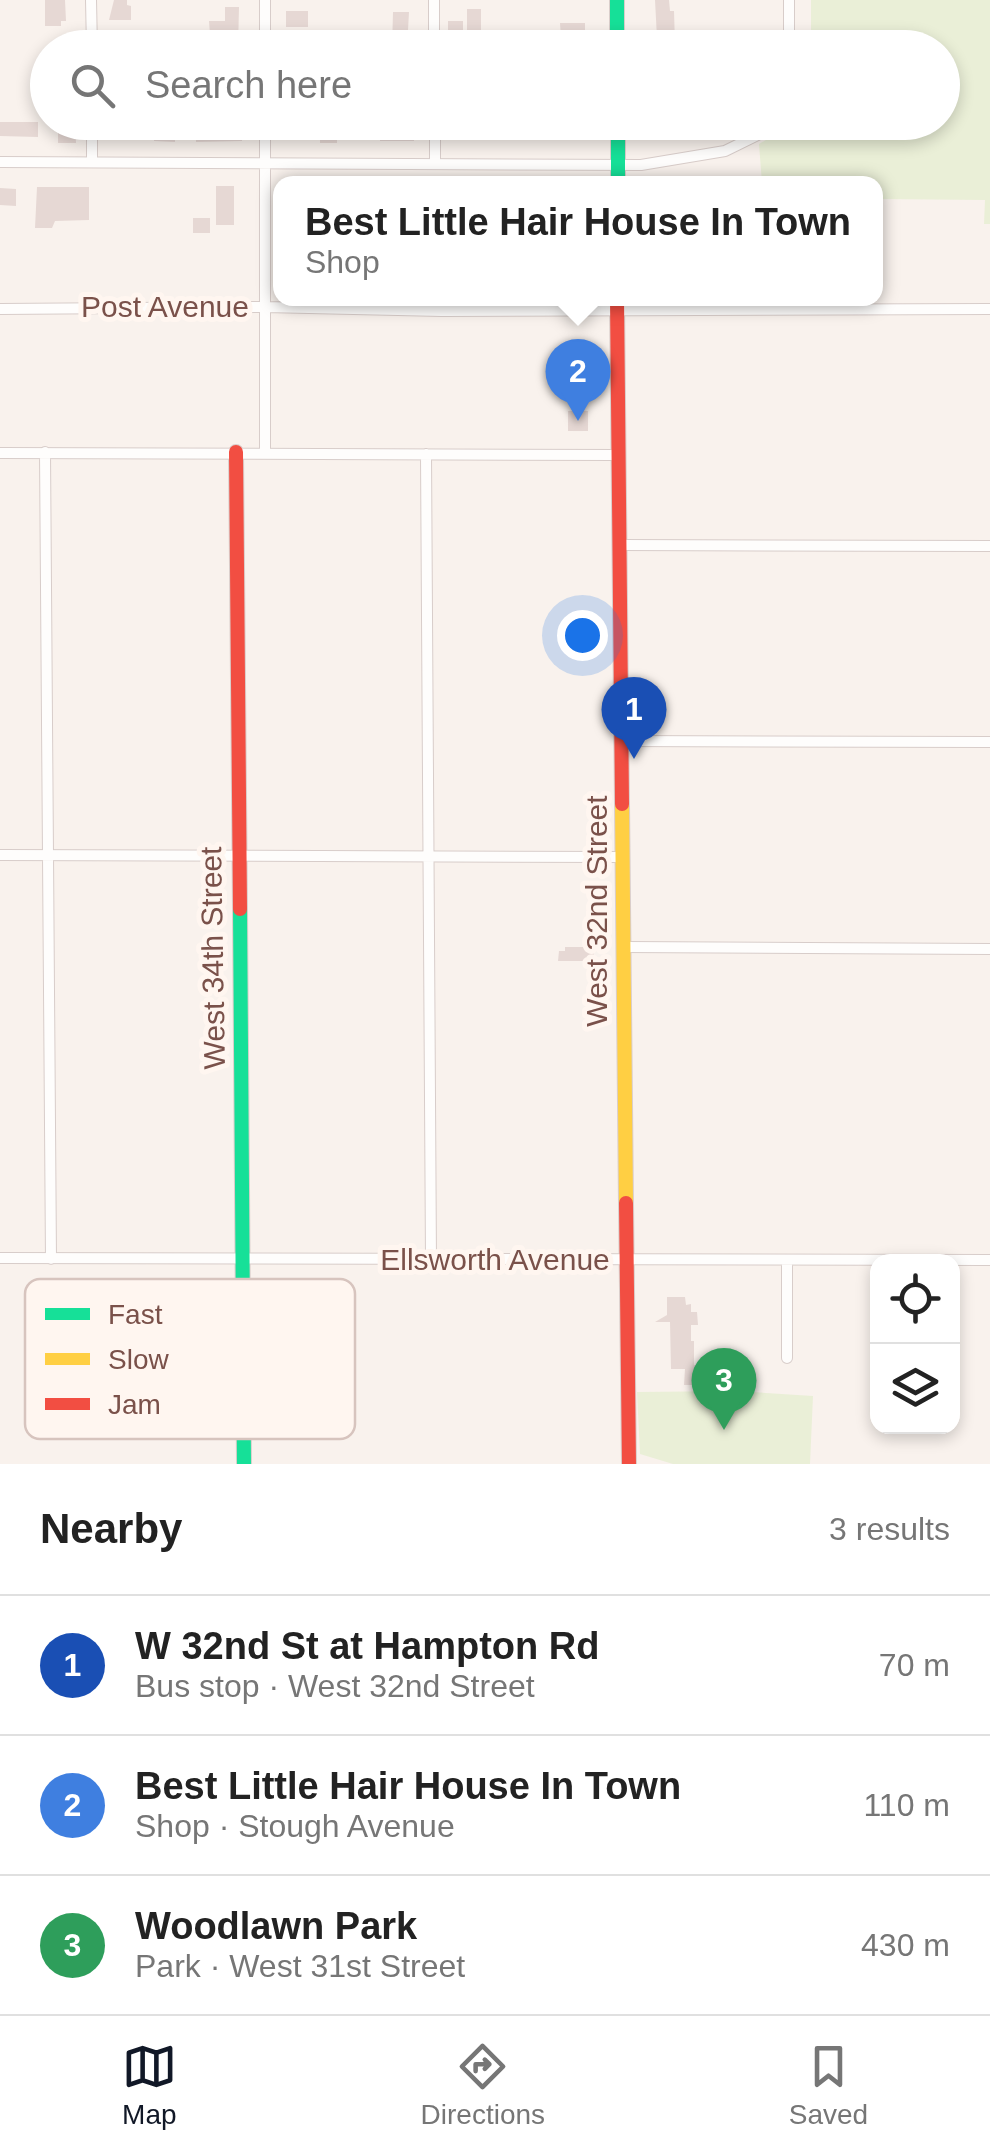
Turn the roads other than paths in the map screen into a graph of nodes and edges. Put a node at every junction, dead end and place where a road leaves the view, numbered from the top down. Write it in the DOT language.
graph roads {
  1 [pos="91,0"];
  2 [pos="265,0"];
  3 [pos="434,0"];
  4 [pos="617,0"];
  5 [pos="789,0"];
  6 [pos="92,30"];
  7 [pos="265,30"];
  8 [pos="434,30"];
  9 [pos="618,30"];
  10 [pos="790,30"];
  11 [pos="92,140"];
  12 [pos="265,140"];
  13 [pos="434,140"];
  14 [pos="618,140"];
  15 [pos="748,140"];
  16 [pos="0,162"];
  17 [pos="92,162"];
  18 [pos="265,164"];
  19 [pos="435,164"];
  20 [pos="618,165"];
  21 [pos="618,176"];
  22 [pos="568,306"];
  23 [pos="618,306"];
  24 [pos="767,306"];
  25 [pos="265,307"];
  26 [pos="0,309"];
  27 [pos="990,309"];
  28 [pos="45,452"];
  29 [pos="236,452"];
  30 [pos="264,452"];
  31 [pos="0,453"];
  32 [pos="426,454"];
  33 [pos="619,455"];
  34 [pos="620,544"];
  35 [pos="990,546"];
  36 [pos="624,741"];
  37 [pos="990,742"];
  38 [pos="0,855"];
  39 [pos="428,855"];
  40 [pos="49,856"];
  41 [pos="239,856"];
  42 [pos="624,857"];
  43 [pos="625,947"];
  44 [pos="990,949"];
  45 [pos="244,1257"];
  46 [pos="0,1258"];
  47 [pos="51,1258"];
  48 [pos="432,1260"];
  49 [pos="628,1260"];
  50 [pos="787,1260"];
  51 [pos="990,1260"];
  52 [pos="244,1279"];
  53 [pos="788,1358"];
  54 [pos="629,1464"];
  1 -- 6 [label="street"];
  2 -- 7 [label="street"];
  3 -- 8 [label="street"];
  4 -- 9 [label="street"];
  5 -- 10 [label="street"];
  11 -- 17 [label="street"];
  12 -- 18 [label="street"];
  13 -- 19 [label="street"];
  14 -- 20 [label="street"];
  15 -- 20 [label="street"];
  16 -- 17 [label="street"];
  17 -- 18 [label="street"];
  18 -- 19 [label="street"];
  18 -- 25 [label="street"];
  19 -- 20 [label="street"];
  20 -- 21 [label="street"];
  22 -- 25 [label="street, Post Avenue"];
  23 -- 33 [label="street, West 32nd Street"];
  24 -- 27 [label="street, Post Avenue"];
  25 -- 26 [label="street, Post Avenue"];
  25 -- 30 [label="street"];
  28 -- 29 [label="street"];
  28 -- 31 [label="street"];
  28 -- 40 [label="street"];
  29 -- 30 [label="street"];
  29 -- 41 [label="street, West 34th Street"];
  30 -- 32 [label="street"];
  32 -- 33 [label="street"];
  32 -- 39 [label="street"];
  33 -- 34 [label="street, West 32nd Street"];
  34 -- 35 [label="street"];
  34 -- 36 [label="street, West 32nd Street"];
  36 -- 37 [label="street"];
  36 -- 42 [label="street, West 32nd Street"];
  38 -- 40 [label="street"];
  39 -- 41 [label="street"];
  39 -- 42 [label="street"];
  39 -- 48 [label="street"];
  40 -- 41 [label="street"];
  40 -- 47 [label="street"];
  41 -- 45 [label="street, West 34th Street"];
  42 -- 43 [label="street, West 32nd Street"];
  43 -- 44 [label="street"];
  43 -- 49 [label="street, West 32nd Street"];
  45 -- 47 [label="street, Ellsworth Avenue"];
  45 -- 48 [label="street, Ellsworth Avenue"];
  45 -- 52 [label="street, West 34th Street"];
  46 -- 47 [label="street, Ellsworth Avenue"];
  48 -- 49 [label="street, Ellsworth Avenue"];
  49 -- 50 [label="street, Ellsworth Avenue"];
  49 -- 54 [label="street, West 32nd Street"];
  50 -- 51 [label="street, Ellsworth Avenue"];
  50 -- 53 [label="street"];
}
